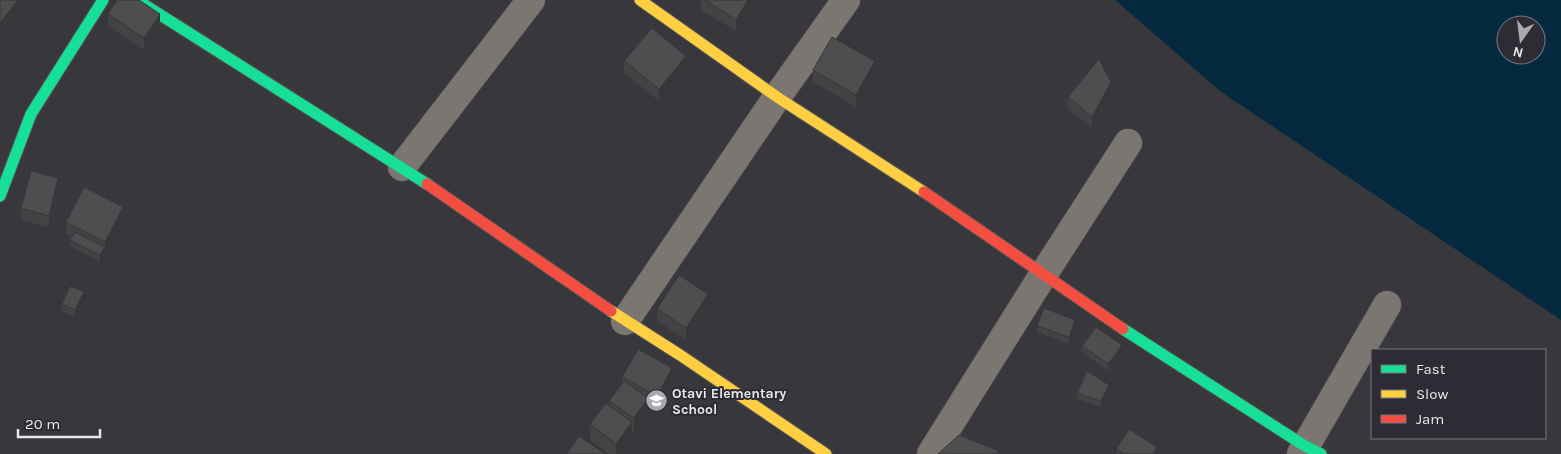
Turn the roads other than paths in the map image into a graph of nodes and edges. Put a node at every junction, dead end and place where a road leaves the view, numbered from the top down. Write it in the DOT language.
graph roads {
  1 [pos="103,0"];
  2 [pos="137,0"];
  3 [pos="531,0"];
  4 [pos="640,0"];
  5 [pos="846,0"];
  6 [pos="777,97"];
  7 [pos="1128,143"];
  8 [pos="402,167"];
  9 [pos="0,196"];
  10 [pos="1043,275"];
  11 [pos="1387,305"];
  12 [pos="625,321"];
  13 [pos="1309,451"];
  14 [pos="826,454"];
  15 [pos="931,454"];
  1 -- 9 [label="street"];
  2 -- 8 [label="street"];
  3 -- 8 [label="street"];
  4 -- 6 [label="street"];
  5 -- 6 [label="street"];
  6 -- 10 [label="street"];
  6 -- 12 [label="street"];
  7 -- 10 [label="street"];
  8 -- 12 [label="street"];
  10 -- 13 [label="street"];
  10 -- 15 [label="street"];
  11 -- 13 [label="street"];
  12 -- 14 [label="street"];
}
